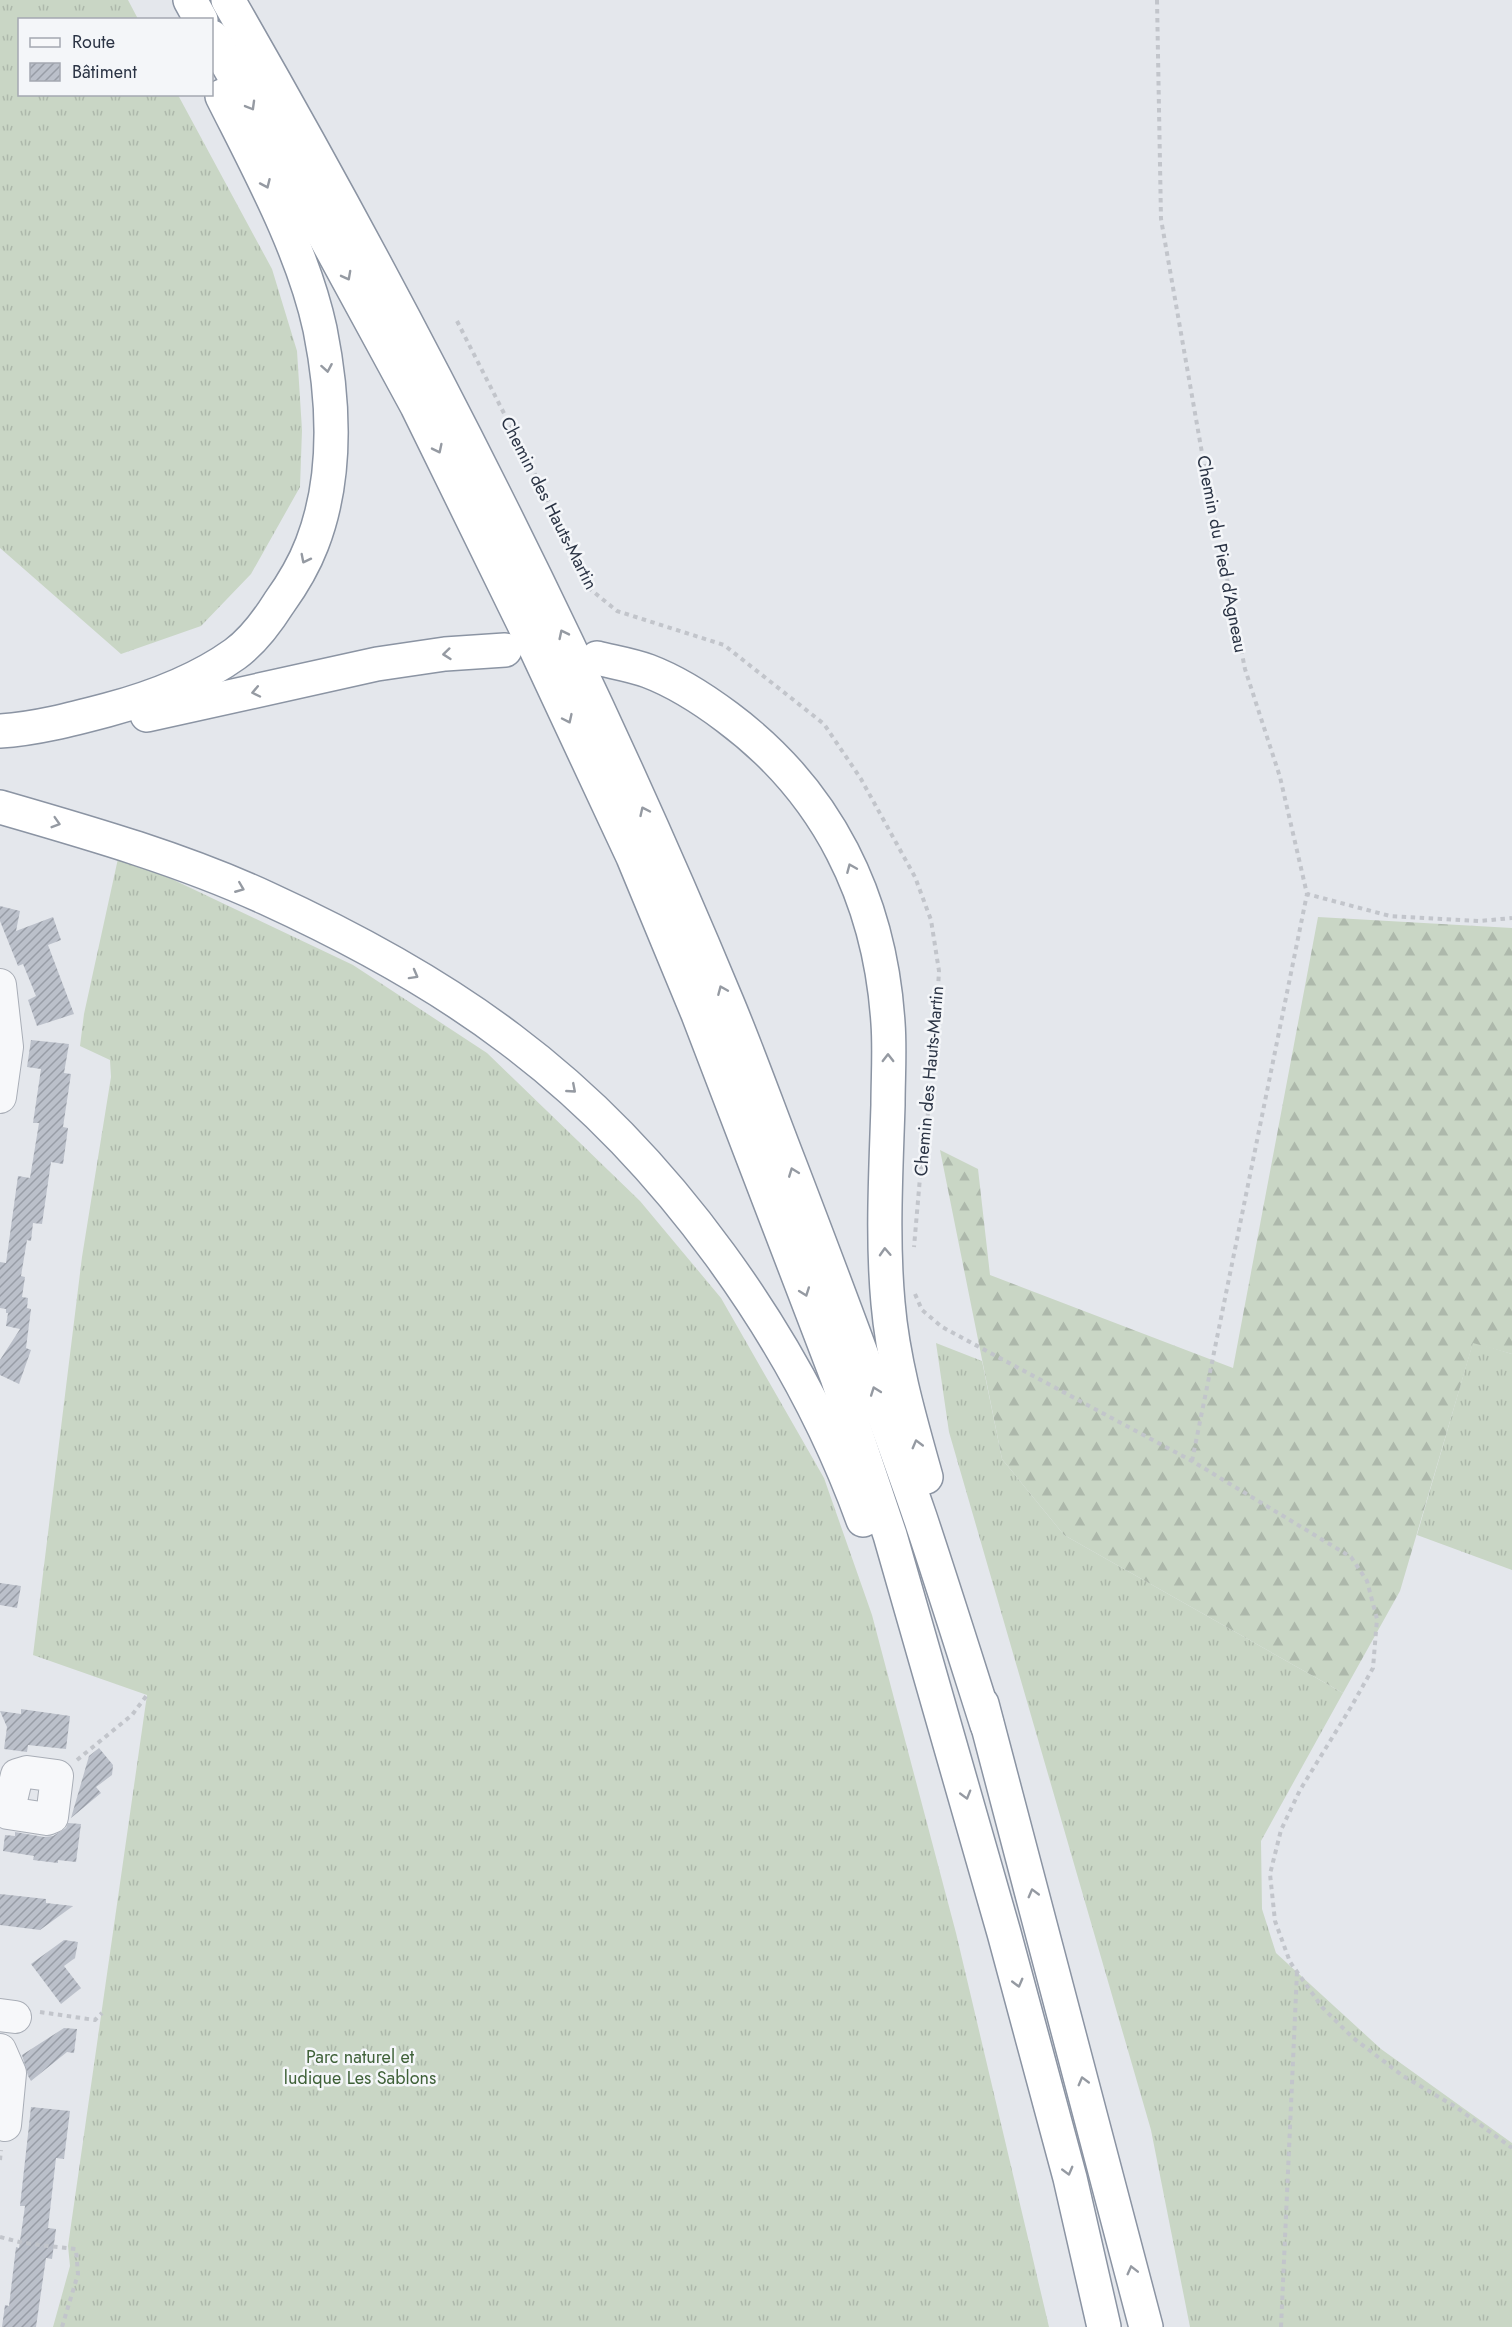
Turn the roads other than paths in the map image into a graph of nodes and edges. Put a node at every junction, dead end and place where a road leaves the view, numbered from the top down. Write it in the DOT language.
graph roads {
  1 [pos="174,0"];
  2 [pos="190,0"];
  3 [pos="228,0"];
  4 [pos="182,18"];
  5 [pos="200,18"];
  6 [pos="213,39"];
  7 [pos="213,77"];
  8 [pos="505,650"];
  9 [pos="597,658"];
  10 [pos="0,731"];
  11 [pos="0,744"];
  12 [pos="0,807"];
  13 [pos="0,985"];
  14 [pos="0,1097"];
  15 [pos="987,1725"];
  16 [pos="950,1738"];
  17 [pos="4,1816"];
  18 [pos="0,2050"];
  19 [pos="4,2125"];
  20 [pos="1104,2327"];
  21 [pos="1146,2327"];
  1 -- 4 [label="highway"];
  2 -- 5 [label="highway"];
  15 -- 3 [label="highway, one-way"];
  6 -- 16 [label="highway, one-way"];
  7 -- 10 [label="highway, one-way"];
  8 -- 11 [label="highway, one-way"];
  15 -- 9 [label="highway, one-way"];
  12 -- 16 [label="highway, one-way"];
  13 -- 14 [label="street"];
  21 -- 15 [label="highway, one-way"];
  16 -- 20 [label="highway, one-way"];
  17 -- 17 [label="street"];
  18 -- 19 [label="street"];
}
